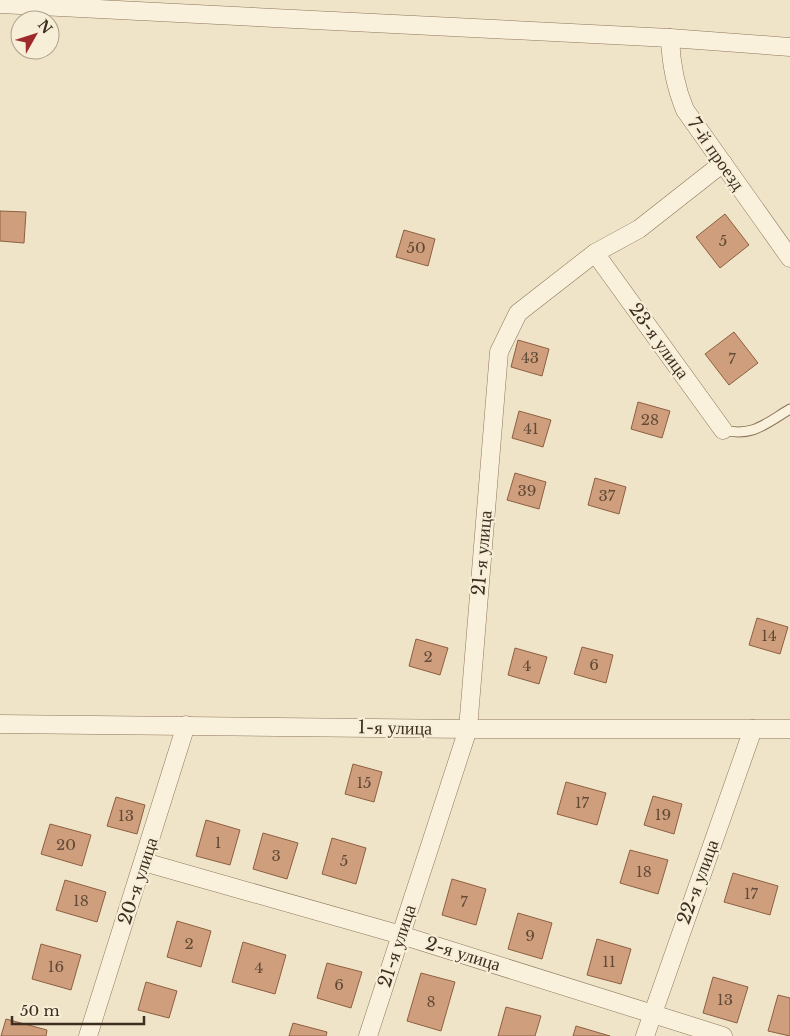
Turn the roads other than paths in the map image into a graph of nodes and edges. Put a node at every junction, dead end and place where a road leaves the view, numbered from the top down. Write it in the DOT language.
graph roads {
  1 [pos="0,4"];
  2 [pos="670,38"];
  3 [pos="790,47"];
  4 [pos="723,163"];
  5 [pos="595,253"];
  6 [pos="790,258"];
  7 [pos="790,409"];
  8 [pos="723,430"];
  9 [pos="0,724"];
  10 [pos="186,725"];
  11 [pos="468,729"];
  12 [pos="753,729"];
  13 [pos="790,729"];
  14 [pos="144,862"];
  15 [pos="401,935"];
  16 [pos="652,1013"];
  17 [pos="88,1036"];
  18 [pos="368,1036"];
  19 [pos="645,1036"];
  20 [pos="723,1036"];
  1 -- 2 [label="street"];
  2 -- 3 [label="street"];
  2 -- 4 [label="street, 7-й проезд"];
  4 -- 5 [label="street, 21-я улица"];
  4 -- 6 [label="street, 7-й проезд"];
  5 -- 8 [label="street, 23-я улица"];
  5 -- 11 [label="street, 21-я улица"];
  7 -- 8 [label="lane"];
  9 -- 10 [label="street, 1-я улица"];
  10 -- 11 [label="street, 1-я улица"];
  10 -- 14 [label="street, 20-я улица"];
  11 -- 12 [label="street, 1-я улица"];
  11 -- 15 [label="street, 21-я улица"];
  12 -- 13 [label="street, 1-я улица"];
  12 -- 16 [label="street, 22-я улица"];
  14 -- 15 [label="street, 2-я улица"];
  14 -- 17 [label="street, 20-я улица"];
  15 -- 16 [label="street, 2-я улица"];
  15 -- 18 [label="street, 21-я улица"];
  16 -- 19 [label="street, 22-я улица"];
  16 -- 20 [label="street, 2-я улица"];
}
